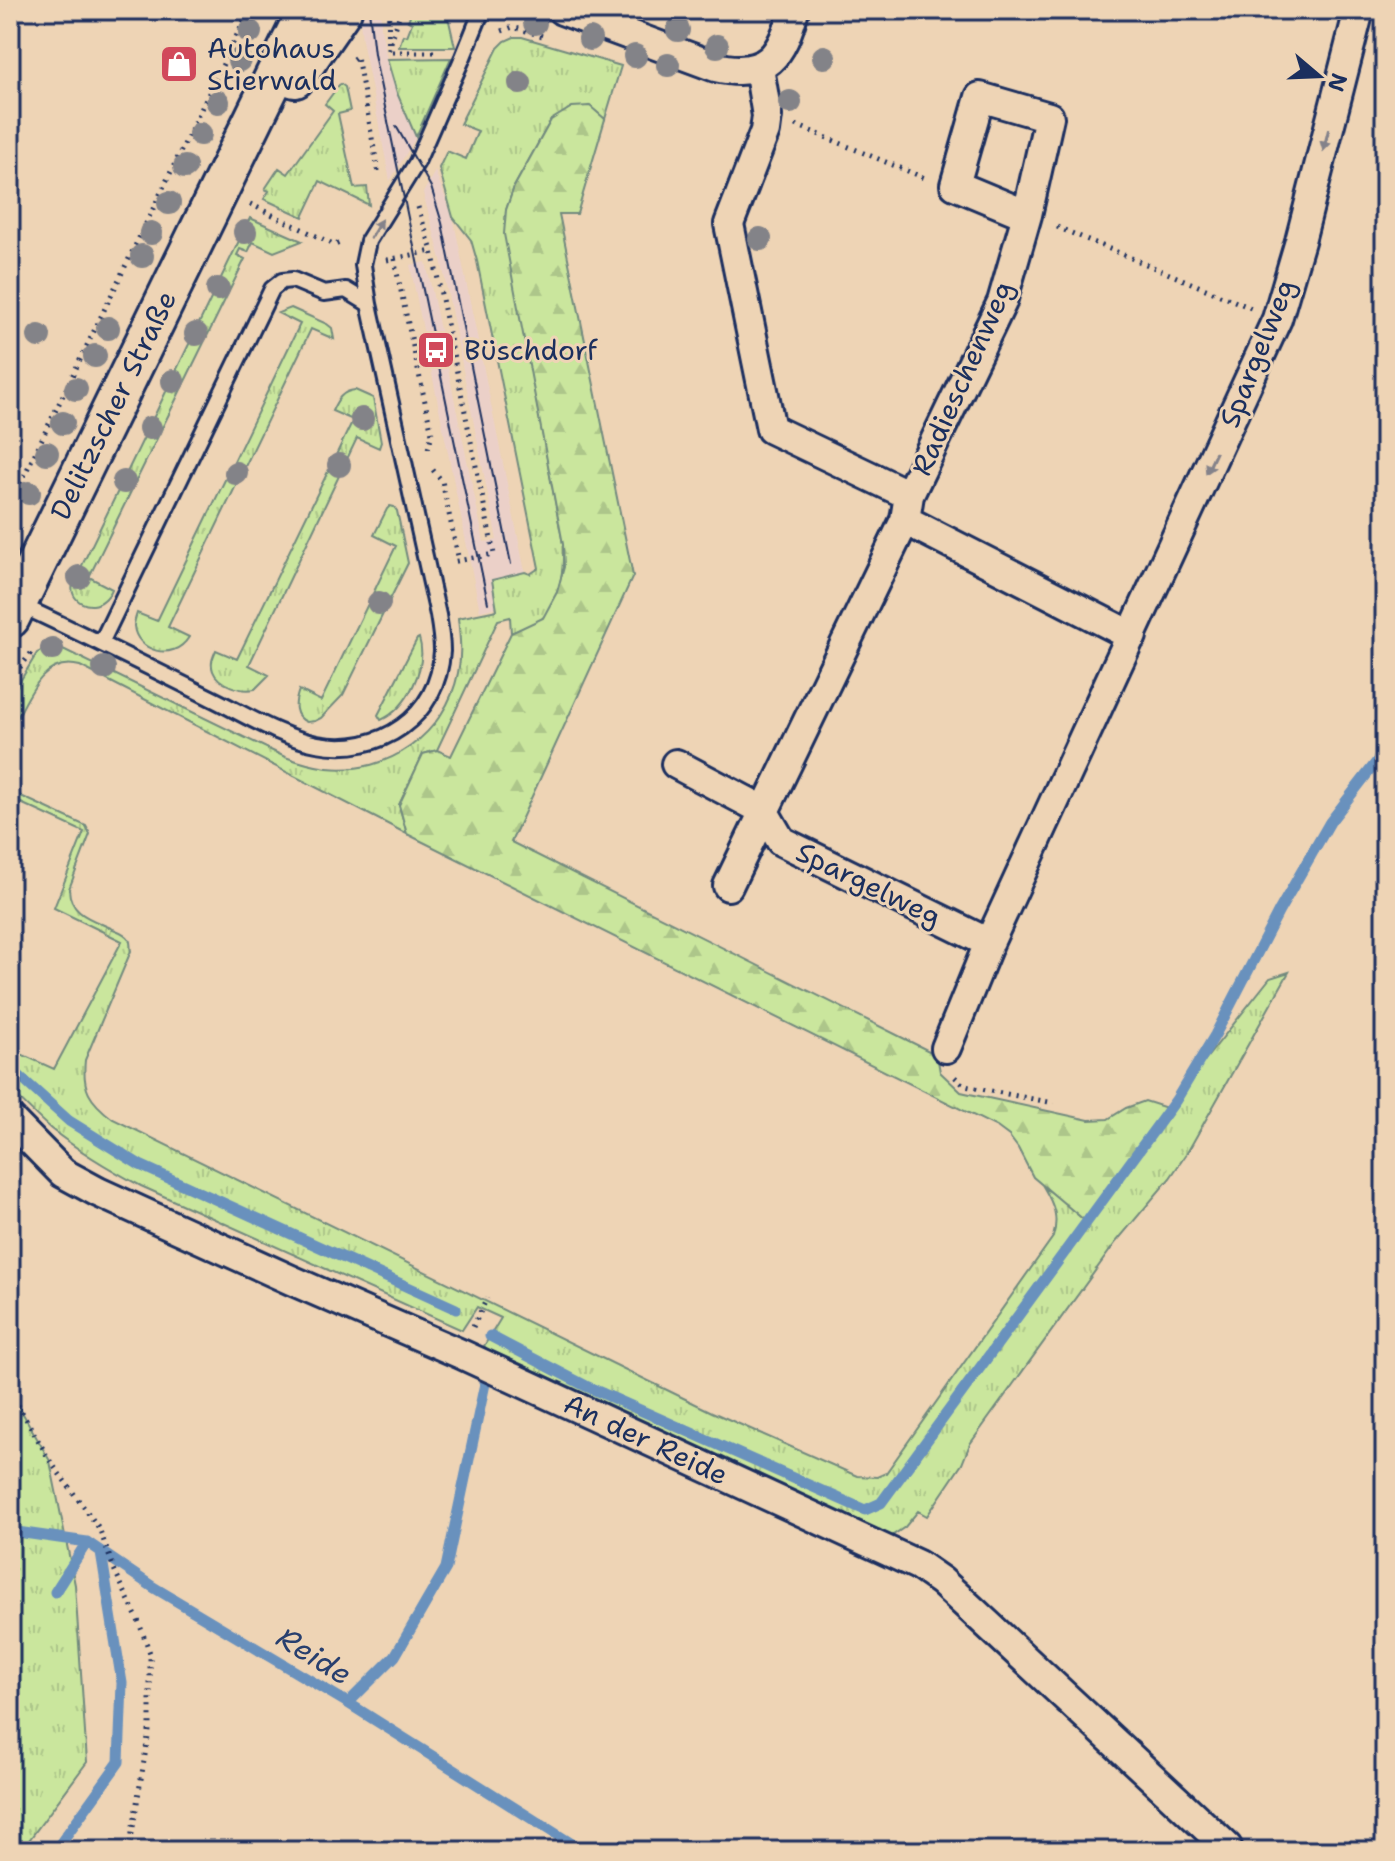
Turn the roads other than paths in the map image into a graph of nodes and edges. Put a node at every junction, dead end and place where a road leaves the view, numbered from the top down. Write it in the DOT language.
graph roads {
  1 [pos="307,10"];
  2 [pos="342,10"];
  3 [pos="482,10"];
  4 [pos="562,10"];
  5 [pos="794,10"];
  6 [pos="1359,10"];
  7 [pos="759,68"];
  8 [pos="231,197"];
  9 [pos="1027,215"];
  10 [pos="363,265"];
  11 [pos="346,290"];
  12 [pos="369,304"];
  13 [pos="907,508"];
  14 [pos="14,611"];
  15 [pos="1132,636"];
  16 [pos="101,643"];
  17 [pos="676,764"];
  18 [pos="763,810"];
  19 [pos="728,886"];
  20 [pos="989,943"];
  21 [pos="946,1048"];
  22 [pos="10,1119"];
  23 [pos="1227,1847"];
  1 -- 8 [label="main road, Delitzscher Straße"];
  2 -- 8 [label="main road, Delitzscher Straße"];
  10 -- 3 [label="lane, one-way"];
  4 -- 7 [label="street"];
  5 -- 7 [label="street"];
  6 -- 15 [label="street, Spargelweg, one-way"];
  7 -- 13 [label="street"];
  8 -- 14 [label="main road, Delitzscher Straße"];
  9 -- 9 [label="street, Radieschenweg"];
  9 -- 13 [label="street, Radieschenweg"];
  10 -- 11 [label="lane"];
  10 -- 12 [label="lane"];
  11 -- 12 [label="lane"];
  11 -- 16 [label="lane"];
  12 -- 16 [label="lane"];
  13 -- 15 [label="street"];
  13 -- 18 [label="street"];
  14 -- 16 [label="lane"];
  15 -- 20 [label="street, Spargelweg"];
  17 -- 18 [label="street, Spargelweg"];
  18 -- 19 [label="street"];
  18 -- 20 [label="street, Spargelweg"];
  20 -- 21 [label="street, Spargelweg"];
  22 -- 23 [label="street, An der Reide"];
}
